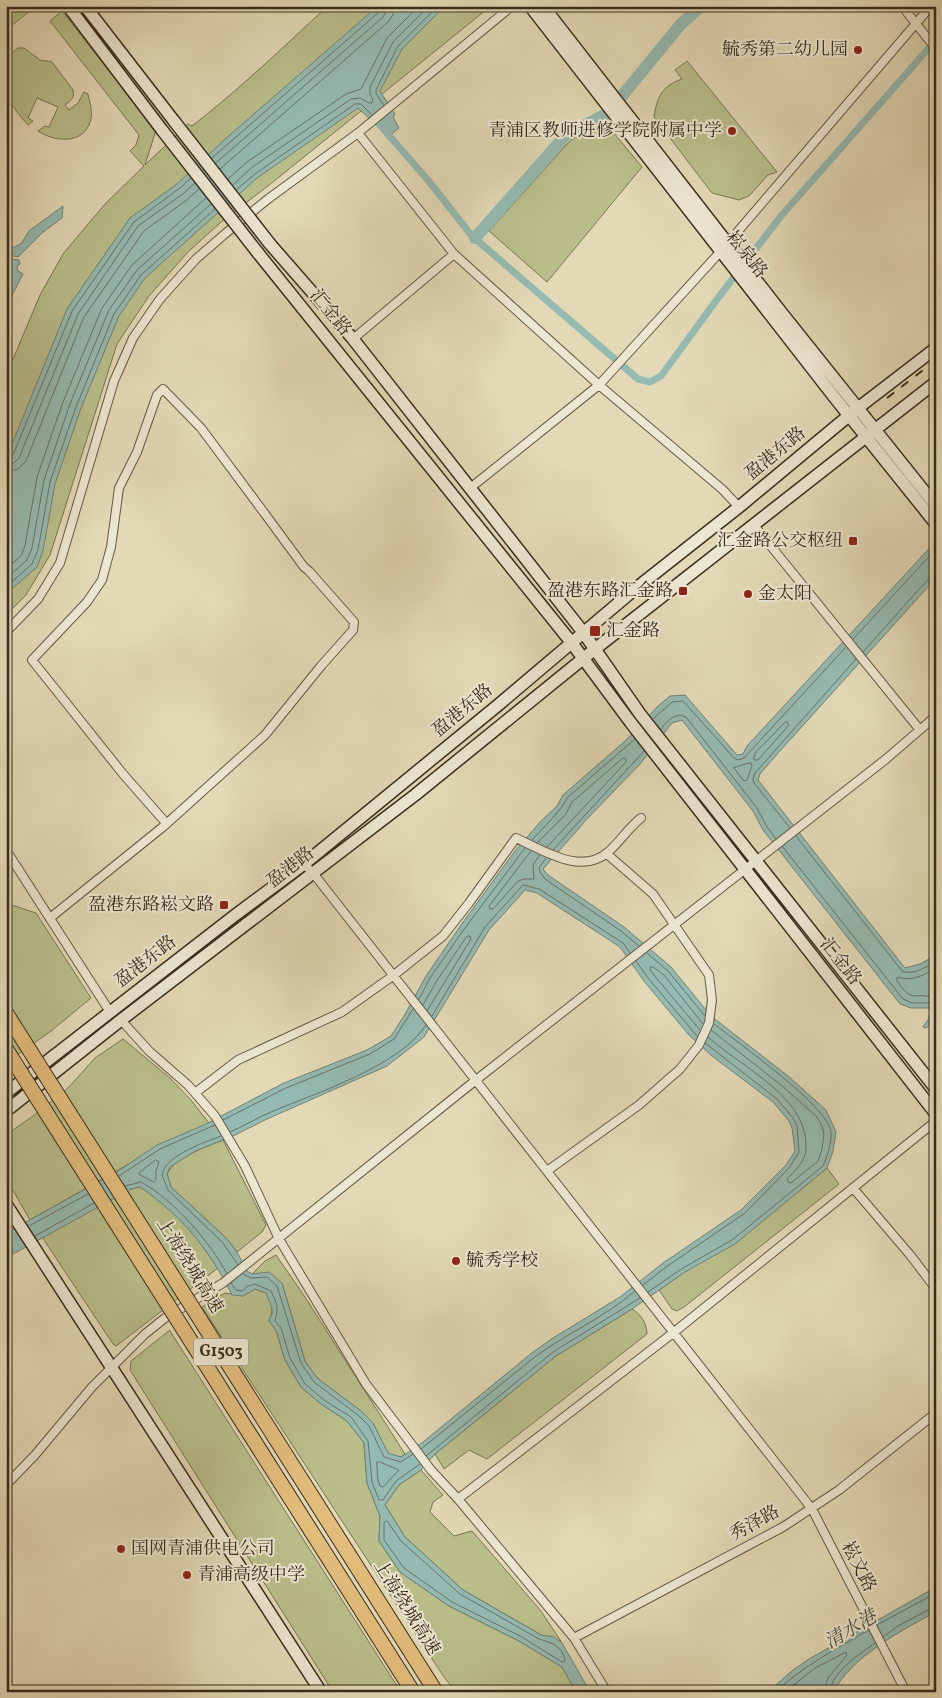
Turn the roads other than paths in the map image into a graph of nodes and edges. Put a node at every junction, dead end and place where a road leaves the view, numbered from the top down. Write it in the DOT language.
graph roads {
  1 [pos="68,6"];
  2 [pos="85,6"];
  3 [pos="512,6"];
  4 [pos="530,6"];
  5 [pos="543,6"];
  6 [pos="902,6"];
  7 [pos="931,6"];
  8 [pos="916,24"];
  9 [pos="936,49"];
  10 [pos="607,97"];
  11 [pos="358,133"];
  12 [pos="724,246"];
  13 [pos="454,254"];
  14 [pos="353,339"];
  15 [pos="936,348"];
  16 [pos="936,382"];
  17 [pos="599,384"];
  18 [pos="854,412"];
  19 [pos="875,429"];
  20 [pos="866,436"];
  21 [pos="469,488"];
  22 [pos="936,506"];
  23 [pos="739,507"];
  24 [pos="753,524"];
  25 [pos="936,524"];
  26 [pos="6,632"];
  27 [pos="583,632"];
  28 [pos="571,642"];
  29 [pos="595,649"];
  30 [pos="584,659"];
  31 [pos="936,716"];
  32 [pos="920,730"];
  33 [pos="641,818"];
  34 [pos="166,823"];
  35 [pos="6,850"];
  36 [pos="607,854"];
  37 [pos="304,864"];
  38 [pos="750,864"];
  39 [pos="313,873"];
  40 [pos="50,918"];
  41 [pos="674,924"];
  42 [pos="392,976"];
  43 [pos="110,1012"];
  44 [pos="6,1013"];
  45 [pos="121,1020"];
  46 [pos="6,1049"];
  47 [pos="476,1080"];
  48 [pos="936,1089"];
  49 [pos="6,1093"];
  50 [pos="195,1093"];
  51 [pos="6,1112"];
  52 [pos="936,1114"];
  53 [pos="936,1121"];
  54 [pos="547,1171"];
  55 [pos="853,1188"];
  56 [pos="6,1204"];
  57 [pos="279,1239"];
  58 [pos="936,1289"];
  59 [pos="673,1332"];
  60 [pos="112,1368"];
  61 [pos="936,1413"];
  62 [pos="6,1485"];
  63 [pos="458,1499"];
  64 [pos="812,1509"];
  65 [pos="574,1638"];
  66 [pos="321,1692"];
  67 [pos="413,1692"];
  68 [pos="436,1692"];
  69 [pos="607,1692"];
  70 [pos="906,1692"];
  1 -- 28 [label="main road, 汇金路, bridge"];
  2 -- 14 [label="main road, 汇金路, bridge"];
  3 -- 11 [label="street"];
  4 -- 10 [label="main road, 崧泉路"];
  5 -- 10 [label="main road, 崧泉路"];
  6 -- 8 [label="street"];
  7 -- 8 [label="street"];
  8 -- 9 [label="street"];
  8 -- 12 [label="street"];
  10 -- 12 [label="main road, 崧泉路"];
  11 -- 13 [label="street"];
  11 -- 26 [label="street"];
  12 -- 17 [label="street"];
  12 -- 18 [label="main road, 崧泉路"];
  13 -- 14 [label="street"];
  13 -- 17 [label="street"];
  14 -- 21 [label="main road, 汇金路"];
  15 -- 18 [label="main road, 盈港东路"];
  16 -- 19 [label="main road"];
  17 -- 21 [label="street"];
  17 -- 23 [label="street"];
  18 -- 19 [label="main road, 崧泉路"];
  18 -- 20 [label="main road, 崧泉路"];
  18 -- 23 [label="main road, 盈港东路"];
  19 -- 20 [label="main road"];
  19 -- 22 [label="main road, 崧泉路"];
  20 -- 24 [label="main road"];
  20 -- 25 [label="main road, 崧泉路"];
  21 -- 27 [label="main road, 汇金路"];
  23 -- 27 [label="main road, 盈港东路"];
  24 -- 29 [label="main road"];
  24 -- 32 [label="street"];
  27 -- 28 [label="main road, 盈港东路"];
  27 -- 29 [label="main road, 汇金路"];
  28 -- 30 [label="main road, 汇金路"];
  28 -- 37 [label="main road, 盈港东路"];
  29 -- 30 [label="main road, 盈港路"];
  29 -- 38 [label="main road, 汇金路"];
  30 -- 38 [label="main road, 汇金路"];
  30 -- 39 [label="main road, 盈港路"];
  31 -- 32 [label="street"];
  32 -- 38 [label="street"];
  33 -- 36 [label="street"];
  34 -- 34 [label="street"];
  34 -- 40 [label="street"];
  35 -- 40 [label="street"];
  36 -- 41 [label="street"];
  36 -- 42 [label="street"];
  37 -- 39 [label="street, 崧文路"];
  37 -- 43 [label="main road, 盈港东路"];
  38 -- 41 [label="street"];
  38 -- 48 [label="main road, 汇金路"];
  38 -- 52 [label="main road, 汇金路"];
  39 -- 42 [label="street, 崧文路"];
  39 -- 45 [label="main road, 盈港路"];
  40 -- 43 [label="street"];
  41 -- 47 [label="street"];
  41 -- 54 [label="street"];
  42 -- 47 [label="street, 崧文路"];
  42 -- 50 [label="street"];
  43 -- 49 [label="main road, 盈港东路"];
  44 -- 68 [label="highway, 上海绕城高速 / G1503, bridge"];
  45 -- 50 [label="street"];
  45 -- 51 [label="main road, 盈港路"];
  46 -- 67 [label="highway, G1503, bridge"];
  47 -- 54 [label="street, 崧文路"];
  47 -- 57 [label="street"];
  50 -- 57 [label="street"];
  53 -- 55 [label="street"];
  54 -- 59 [label="street, 崧文路"];
  55 -- 58 [label="street"];
  55 -- 59 [label="street"];
  56 -- 60 [label="main road"];
  57 -- 60 [label="street"];
  57 -- 63 [label="street"];
  59 -- 63 [label="street"];
  59 -- 64 [label="street, 崧文路"];
  60 -- 62 [label="street"];
  60 -- 66 [label="main road"];
  61 -- 64 [label="street, 秀泽路"];
  63 -- 65 [label="street"];
  64 -- 65 [label="street, 秀泽路"];
  64 -- 70 [label="street, 崧文路"];
  65 -- 69 [label="street"];
}
